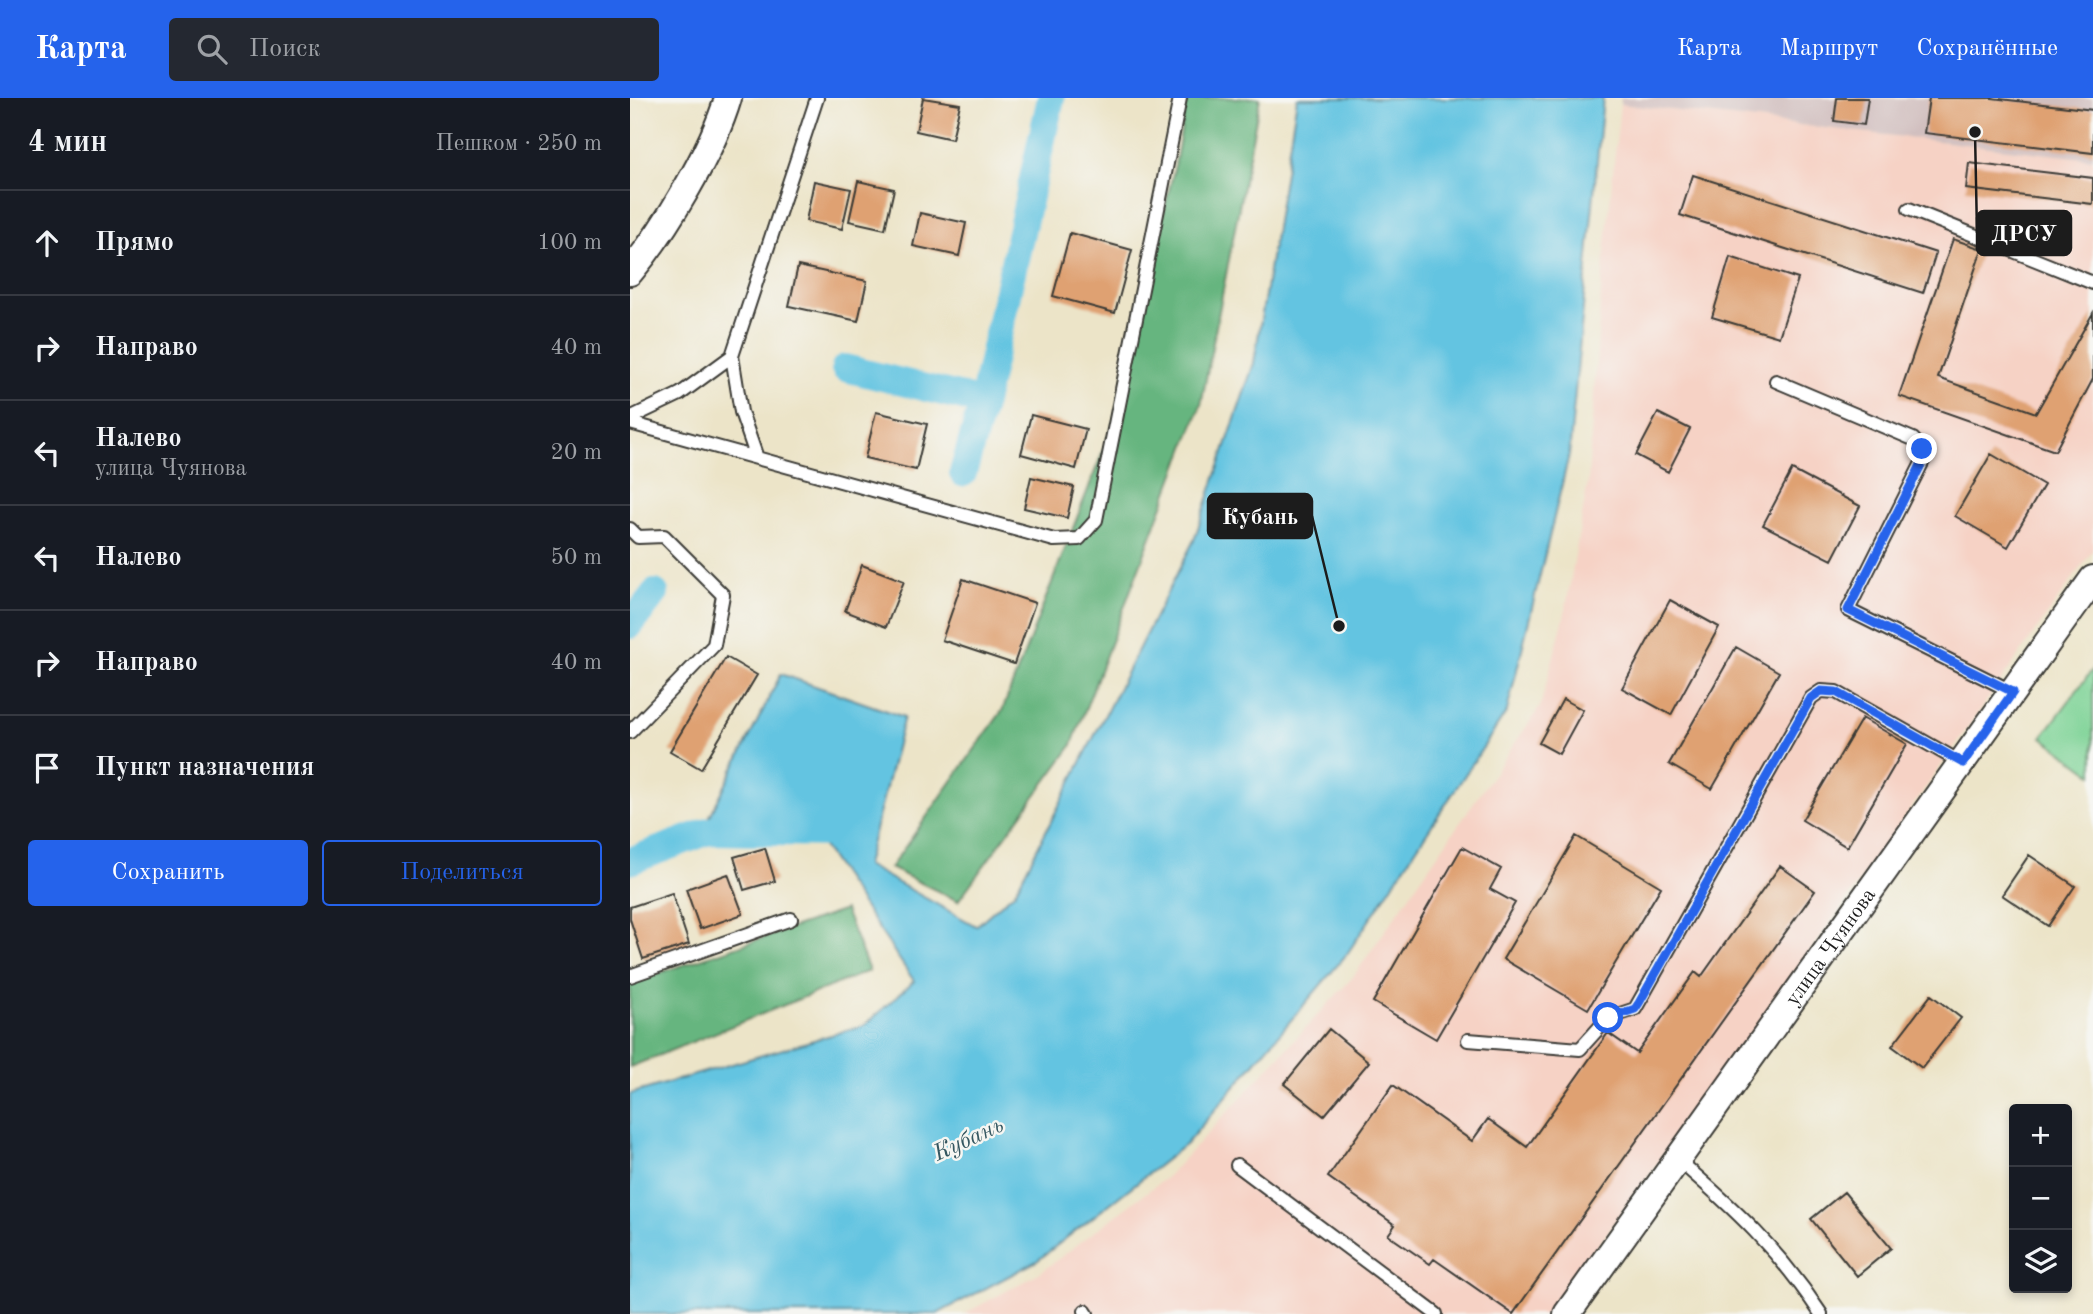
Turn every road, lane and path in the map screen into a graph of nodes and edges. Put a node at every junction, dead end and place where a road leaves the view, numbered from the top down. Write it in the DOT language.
graph roads {
  1 [pos="728,98"];
  2 [pos="817,98"];
  3 [pos="1180,98"];
  4 [pos="1909,209"];
  5 [pos="630,272"];
  6 [pos="2093,283"];
  7 [pos="732,356"];
  8 [pos="1776,381"];
  9 [pos="630,418"];
  10 [pos="630,424"];
  11 [pos="757,458"];
  12 [pos="633,537"];
  13 [pos="2093,579"];
  14 [pos="2013,692"];
  15 [pos="630,732"];
  16 [pos="1963,763"];
  17 [pos="791,919"];
  18 [pos="630,976"];
  19 [pos="1468,1040"];
  20 [pos="1677,1159"];
  21 [pos="1237,1165"];
  22 [pos="1436,1314"];
  23 [pos="1567,1314"];
  24 [pos="1821,1314"];
  1 -- 5 [label="street"];
  2 -- 7 [label="lane"];
  3 -- 11 [label="lane"];
  4 -- 6 [label="lane"];
  7 -- 9 [label="lane"];
  7 -- 11 [label="lane"];
  8 -- 14 [label="lane"];
  10 -- 11 [label="lane"];
  12 -- 15 [label="lane"];
  13 -- 14 [label="street, улица Чуянова"];
  14 -- 16 [label="street, улица Чуянова"];
  16 -- 19 [label="lane"];
  16 -- 20 [label="street, улица Чуянова"];
  17 -- 18 [label="lane"];
  20 -- 23 [label="street, улица Чуянова"];
  20 -- 24 [label="lane"];
  21 -- 22 [label="lane"];
}
